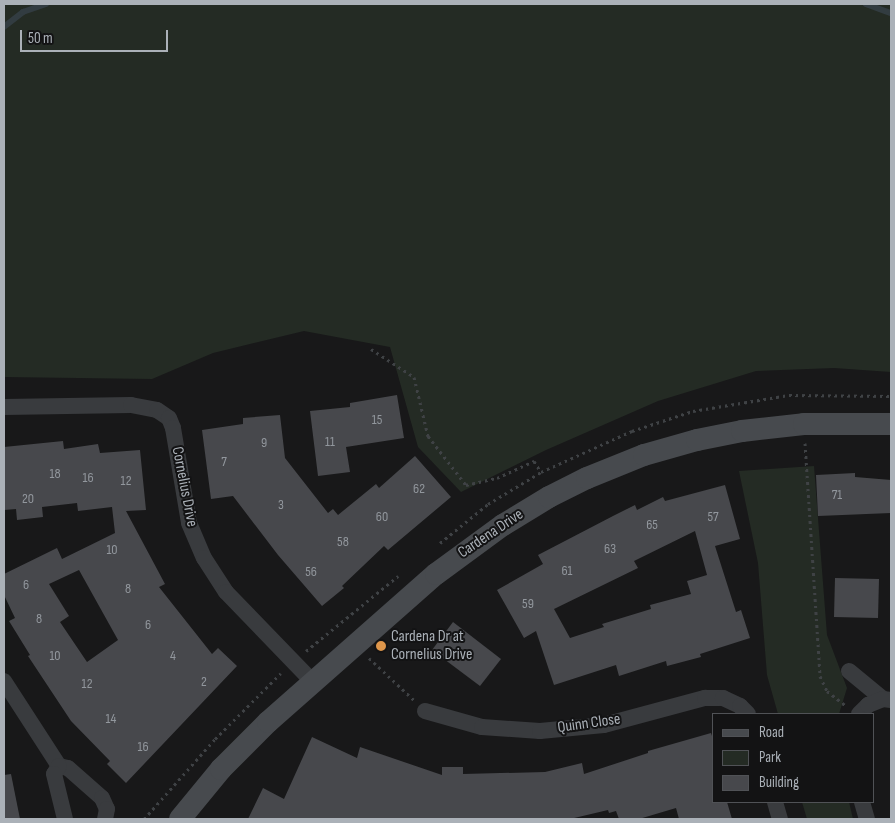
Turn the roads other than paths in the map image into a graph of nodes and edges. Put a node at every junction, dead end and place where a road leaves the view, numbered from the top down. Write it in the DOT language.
graph roads {
  1 [pos="4,408"];
  2 [pos="891,424"];
  3 [pos="849,671"];
  4 [pos="4,682"];
  5 [pos="313,682"];
  6 [pos="887,699"];
  7 [pos="425,711"];
  8 [pos="854,711"];
  9 [pos="747,713"];
  10 [pos="59,766"];
  11 [pos="775,803"];
  12 [pos="862,803"];
  13 [pos="65,819"];
  14 [pos="106,819"];
  15 [pos="180,819"];
  16 [pos="780,819"];
  17 [pos="867,819"];
  1 -- 5 [label="street, Cornelius Drive"];
  2 -- 5 [label="street, Cardena Drive"];
  3 -- 6 [label="street"];
  4 -- 10 [label="street"];
  5 -- 15 [label="street, Cardena Drive"];
  6 -- 8 [label="street"];
  7 -- 9 [label="street, Quinn Close"];
  10 -- 13 [label="street"];
  10 -- 14 [label="street"];
  11 -- 16 [label="street"];
  12 -- 17 [label="street"];
}
